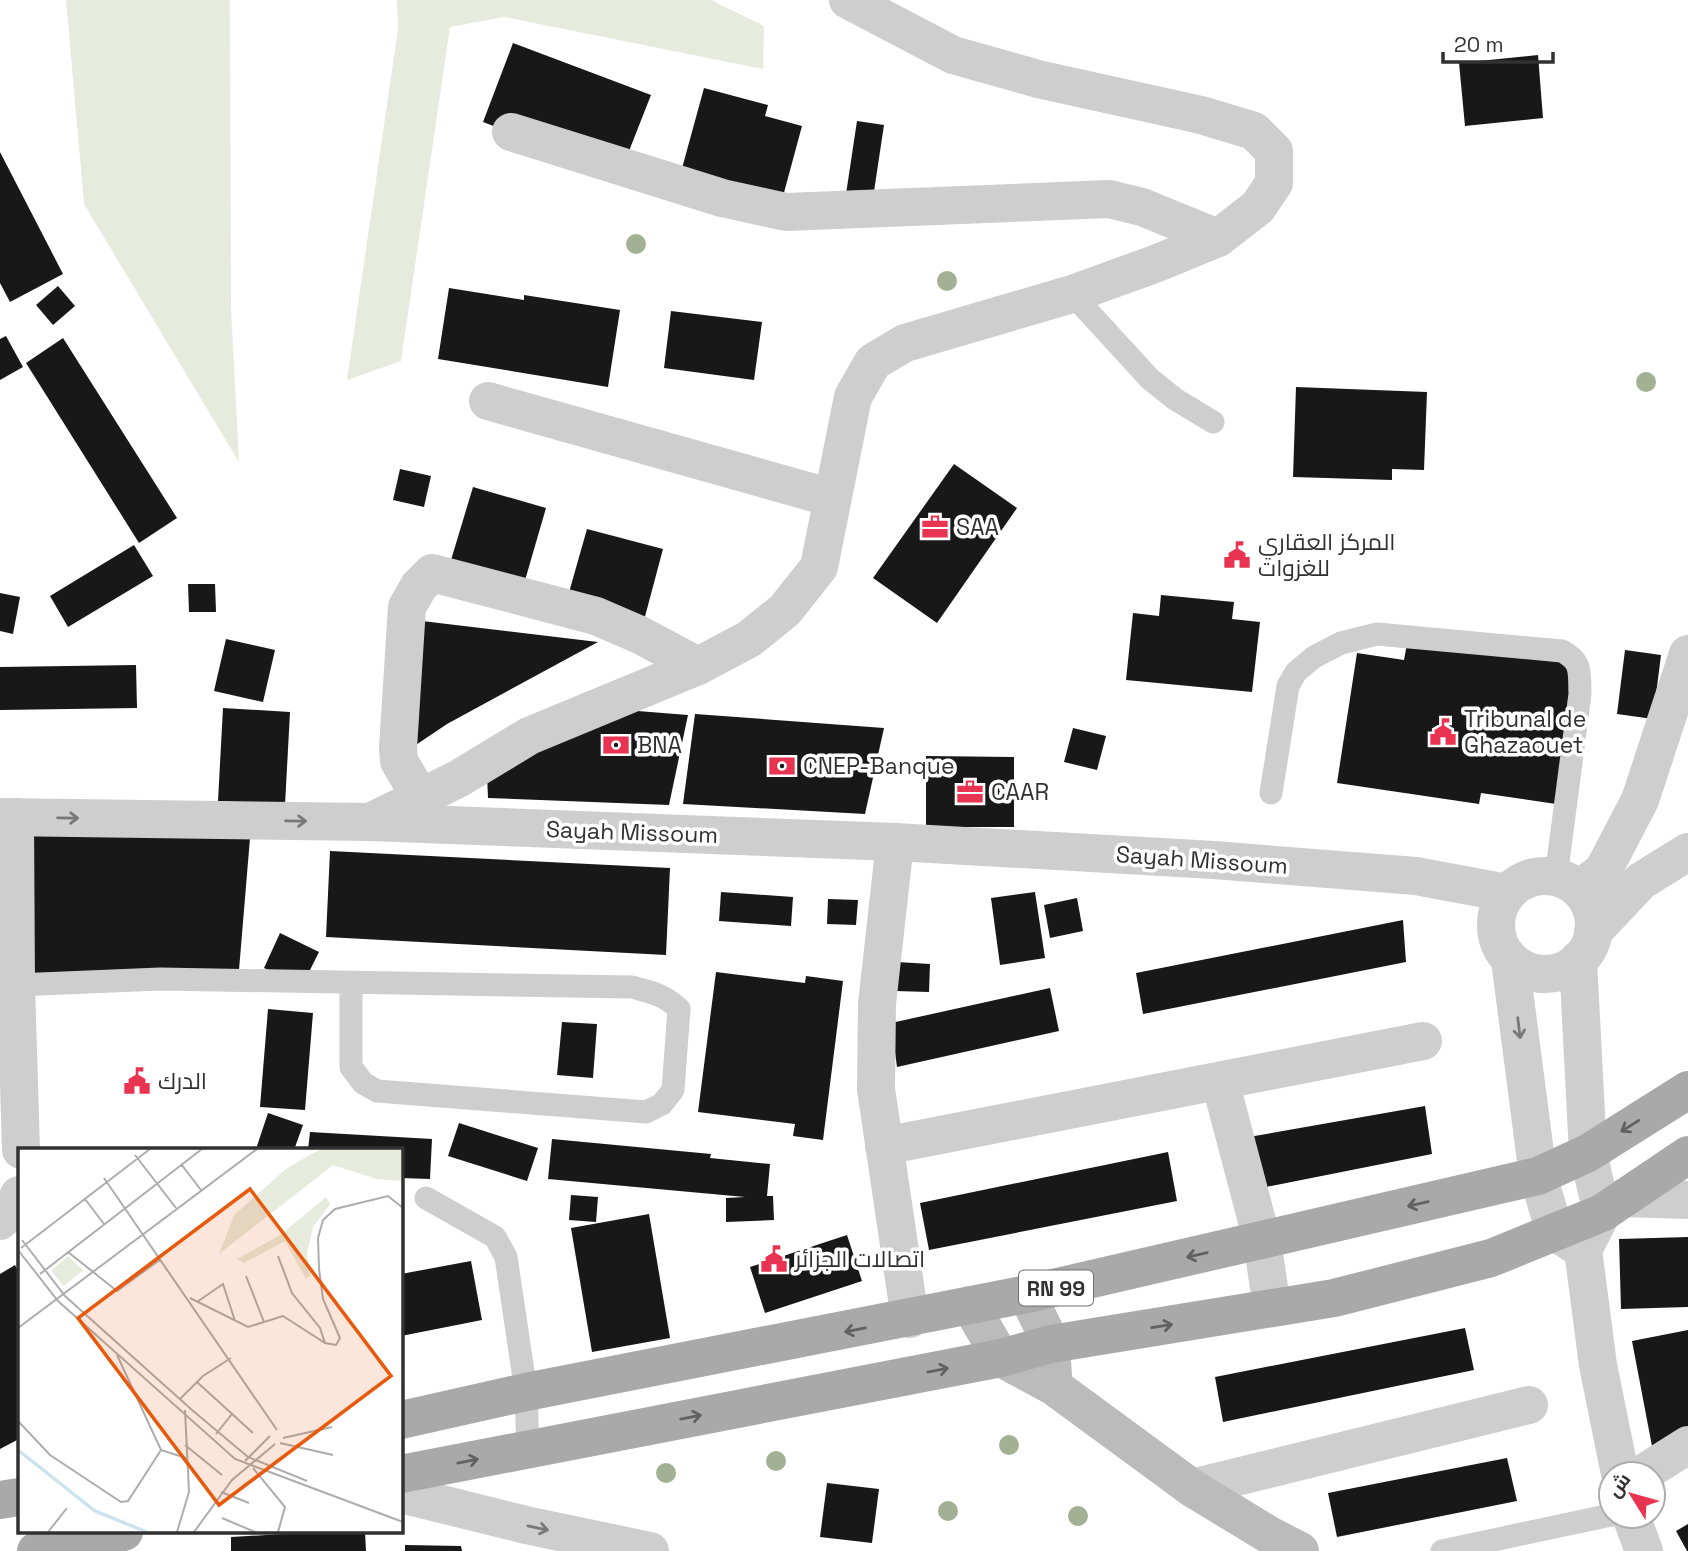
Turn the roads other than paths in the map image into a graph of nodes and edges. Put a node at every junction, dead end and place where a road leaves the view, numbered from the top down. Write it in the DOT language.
graph roads {
  1 [pos="848,0"];
  2 [pos="511,132"];
  3 [pos="1218,238"];
  4 [pos="1072,294"];
  5 [pos="488,401"];
  6 [pos="1213,422"];
  7 [pos="832,498"];
  8 [pos="1688,654"];
  9 [pos="698,666"];
  10 [pos="1271,793"];
  11 [pos="421,797"];
  12 [pos="8,817"];
  13 [pos="370,822"];
  14 [pos="895,842"];
  15 [pos="1688,852"];
  16 [pos="1567,883"];
  17 [pos="1507,893"];
  18 [pos="1586,946"];
  19 [pos="1510,960"];
  20 [pos="351,982"];
  21 [pos="16,985"];
  22 [pos="1423,1041"];
  23 [pos="1220,1081"];
  24 [pos="1688,1090"];
  25 [pos="884,1146"];
  26 [pos="21,1148"];
  27 [pos="1588,1153"];
  28 [pos="1688,1155"];
  29 [pos="1538,1176"];
  30 [pos="18,1197"];
  31 [pos="426,1198"];
  32 [pos="1688,1200"];
  33 [pos="1612,1206"];
  34 [pos="0,1221"];
  35 [pos="1262,1240"];
  36 [pos="1569,1241"];
  37 [pos="1027,1294"];
  38 [pos="970,1305"];
  39 [pos="1272,1308"];
  40 [pos="910,1319"];
  41 [pos="1051,1344"];
  42 [pos="1001,1358"];
  43 [pos="1053,1386"];
  44 [pos="526,1392"];
  45 [pos="1529,1405"];
  46 [pos="402,1420"];
  47 [pos="1688,1445"];
  48 [pos="528,1449"];
  49 [pos="1617,1460"];
  50 [pos="1664,1460"];
  51 [pos="402,1474"];
  52 [pos="1192,1488"];
  53 [pos="402,1494"];
  54 [pos="18,1497"];
  55 [pos="0,1500"];
  56 [pos="1597,1518"];
  57 [pos="1637,1530"];
  58 [pos="115,1534"];
  59 [pos="1274,1546"];
  60 [pos="36,1551"];
  61 [pos="649,1551"];
  62 [pos="1442,1551"];
  63 [pos="1644,1551"];
  1 -- 3 [label="street"];
  2 -- 3 [label="street"];
  3 -- 4 [label="street"];
  4 -- 6 [label="lane"];
  4 -- 7 [label="street"];
  5 -- 7 [label="street"];
  7 -- 9 [label="street"];
  8 -- 16 [label="street"];
  9 -- 11 [label="street"];
  9 -- 11 [label="street"];
  10 -- 16 [label="lane"];
  11 -- 13 [label="street"];
  12 -- 13 [label="street, Sayah Missoum, one-way"];
  12 -- 21 [label="street"];
  13 -- 14 [label="street, Sayah Missoum"];
  14 -- 17 [label="street, Sayah Missoum"];
  14 -- 25 [label="street"];
  15 -- 18 [label="street"];
  16 -- 17 [label="street"];
  16 -- 18 [label="street"];
  17 -- 19 [label="street"];
  18 -- 19 [label="street"];
  18 -- 27 [label="street"];
  19 -- 29 [label="street, one-way"];
  20 -- 20 [label="lane"];
  20 -- 21 [label="lane"];
  21 -- 26 [label="street"];
  22 -- 23 [label="street"];
  23 -- 25 [label="street"];
  23 -- 35 [label="street"];
  24 -- 27 [label="main road, RN 99, one-way"];
  25 -- 40 [label="street"];
  27 -- 29 [label="main road, RN 99"];
  27 -- 33 [label="street"];
  28 -- 33 [label="main road, RN 99"];
  29 -- 35 [label="main road, RN 99, one-way"];
  29 -- 36 [label="street"];
  30 -- 34 [label="street"];
  31 -- 44 [label="lane"];
  32 -- 33 [label="street"];
  33 -- 36 [label="main road, RN 99"];
  35 -- 37 [label="main road, RN 99, one-way"];
  35 -- 39 [label="street"];
  36 -- 39 [label="main road, RN 99"];
  36 -- 49 [label="street"];
  37 -- 38 [label="main road, RN 99"];
  37 -- 41 [label="main road"];
  38 -- 40 [label="main road, RN 99"];
  38 -- 42 [label="main road"];
  41 -- 39 [label="main road, RN 99, one-way"];
  40 -- 44 [label="main road, RN 99, one-way"];
  41 -- 42 [label="main road, RN 99"];
  41 -- 43 [label="main road"];
  42 -- 43 [label="main road"];
  48 -- 42 [label="main road, RN 99, one-way"];
  43 -- 52 [label="main road"];
  44 -- 46 [label="main road, RN 99"];
  44 -- 48 [label="lane"];
  45 -- 52 [label="street"];
  47 -- 50 [label="street"];
  51 -- 48 [label="main road, RN 99, one-way"];
  52 -- 59 [label="main road"];
  53 -- 61 [label="street, one-way"];
  54 -- 55 [label="main road"];
  56 -- 62 [label="lane"];
  57 -- 63 [label="street"];
  58 -- 60 [label="main road"];
}
